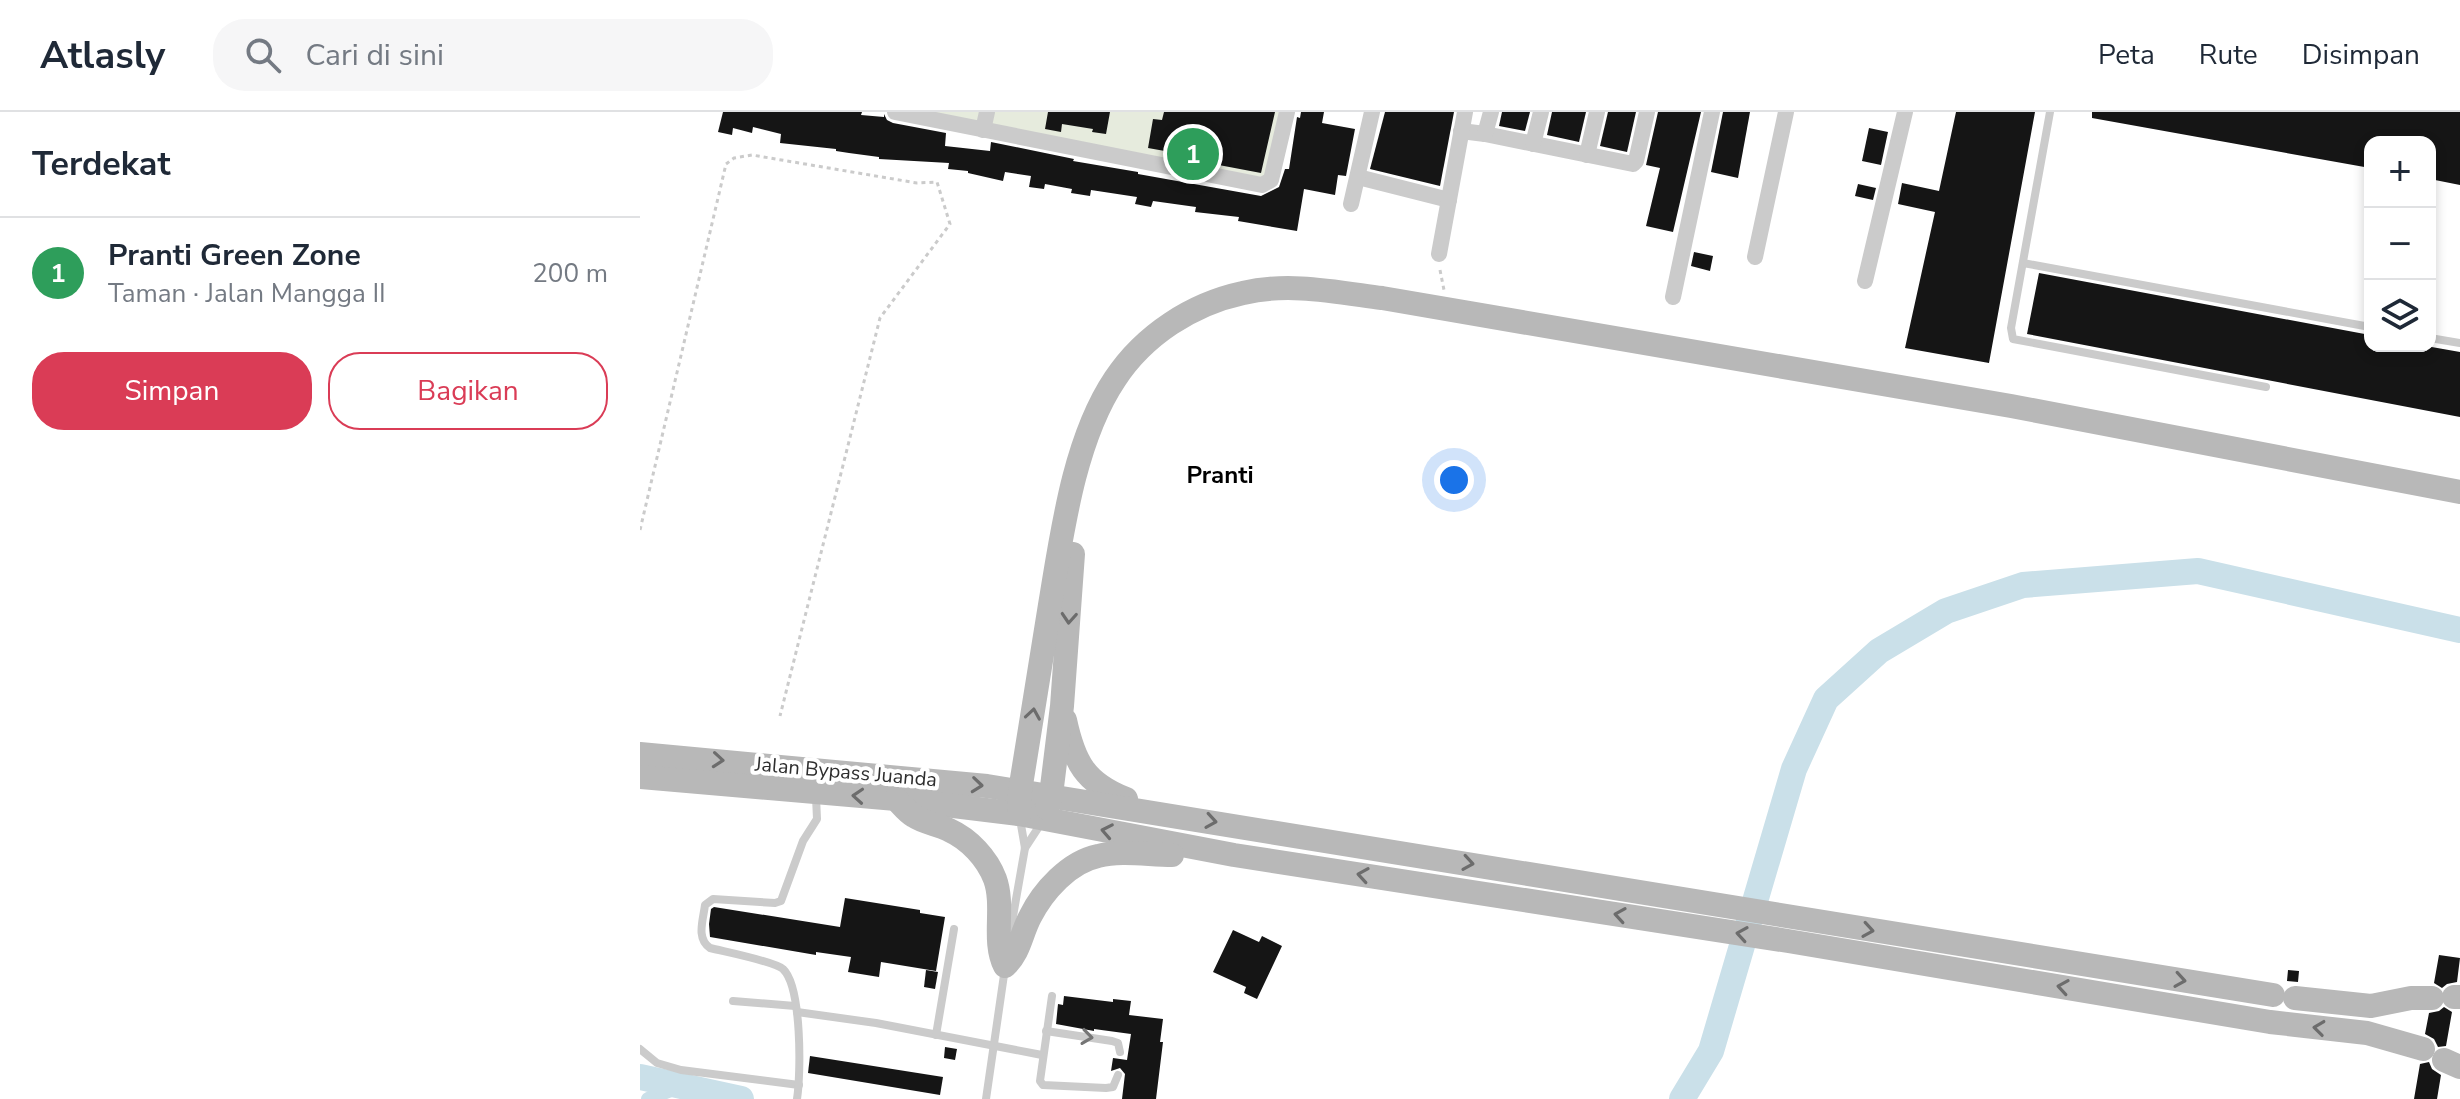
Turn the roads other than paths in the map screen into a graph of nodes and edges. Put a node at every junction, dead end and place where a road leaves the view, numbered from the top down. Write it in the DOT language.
graph roads {
  1 [pos="895,112"];
  2 [pos="987,112"];
  3 [pos="1287,112"];
  4 [pos="1372,112"];
  5 [pos="1465,112"];
  6 [pos="1491,112"];
  7 [pos="1541,112"];
  8 [pos="1597,112"];
  9 [pos="1647,112"];
  10 [pos="1712,112"];
  11 [pos="1786,112"];
  12 [pos="1905,112"];
  13 [pos="2050,112"];
  14 [pos="983,130"];
  15 [pos="1461,131"];
  16 [pos="1485,134"];
  17 [pos="1533,144"];
  18 [pos="1587,155"];
  19 [pos="1358,177"];
  20 [pos="1449,200"];
  21 [pos="1351,204"];
  22 [pos="1439,254"];
  23 [pos="1755,257"];
  24 [pos="2023,263"];
  25 [pos="1865,281"];
  26 [pos="1673,297"];
  27 [pos="2364,326"];
  28 [pos="2436,339"];
  29 [pos="2460,343"];
  30 [pos="2266,387"];
  31 [pos="2460,492"];
  32 [pos="1068,512"];
  33 [pos="1062,706"];
  34 [pos="640,754"];
  35 [pos="640,777"];
  36 [pos="816,793"];
  37 [pos="896,799"];
  38 [pos="1020,802"];
  39 [pos="1048,807"];
  40 [pos="1170,814"];
  41 [pos="1025,848"];
  42 [pos="1234,855"];
  43 [pos="954,929"];
  44 [pos="1789,929"];
  45 [pos="1005,966"];
  46 [pos="1052,996"];
  47 [pos="2449,997"];
  48 [pos="733,1001"];
  49 [pos="2371,1006"];
  50 [pos="796,1009"];
  51 [pos="1046,1031"];
  52 [pos="2367,1033"];
  53 [pos="936,1035"];
  54 [pos="994,1046"];
  55 [pos="640,1049"];
  56 [pos="1120,1052"];
  57 [pos="1042,1055"];
  58 [pos="2442,1059"];
  59 [pos="1118,1075"];
  60 [pos="798,1092"];
  61 [pos="986,1099"];
  1 -- 14 [label="street"];
  2 -- 14 [label="street"];
  3 -- 14 [label="street"];
  4 -- 19 [label="street"];
  5 -- 15 [label="street"];
  6 -- 16 [label="street"];
  7 -- 17 [label="street"];
  8 -- 18 [label="street"];
  9 -- 18 [label="street"];
  10 -- 26 [label="street"];
  11 -- 23 [label="street"];
  12 -- 25 [label="street"];
  13 -- 24 [label="lane"];
  15 -- 16 [label="street"];
  15 -- 20 [label="street"];
  16 -- 17 [label="street"];
  17 -- 18 [label="street"];
  19 -- 20 [label="street"];
  19 -- 21 [label="street"];
  20 -- 22 [label="street"];
  24 -- 27 [label="lane"];
  24 -- 30 [label="lane"];
  28 -- 29 [label="lane"];
  31 -- 32 [label="main road"];
  32 -- 33 [label="main road, one-way"];
  38 -- 32 [label="main road, one-way"];
  33 -- 39 [label="main road"];
  33 -- 40 [label="main road"];
  34 -- 38 [label="main road, Jalan Bypass Juanda, one-way"];
  35 -- 36 [label="main road, Jalan Bypass Juanda"];
  37 -- 36 [label="main road, Jalan Bypass Juanda, one-way"];
  36 -- 50 [label="lane"];
  37 -- 38 [label="main road, Jalan Bypass Juanda"];
  37 -- 45 [label="main road"];
  38 -- 39 [label="main road, Jalan Bypass Juanda"];
  38 -- 41 [label="lane"];
  39 -- 40 [label="main road"];
  39 -- 41 [label="lane"];
  42 -- 39 [label="main road, one-way"];
  40 -- 44 [label="main road, one-way"];
  41 -- 45 [label="lane"];
  44 -- 42 [label="main road, one-way"];
  42 -- 45 [label="main road"];
  43 -- 53 [label="lane"];
  44 -- 49 [label="main road, one-way"];
  52 -- 44 [label="main road, one-way"];
  45 -- 54 [label="lane"];
  46 -- 51 [label="lane"];
  47 -- 49 [label="main road"];
  48 -- 50 [label="lane"];
  49 -- 52 [label="main road"];
  50 -- 53 [label="lane"];
  50 -- 60 [label="lane"];
  51 -- 56 [label="lane, one-way"];
  51 -- 57 [label="lane"];
  52 -- 58 [label="main road"];
  53 -- 54 [label="lane"];
  54 -- 57 [label="lane"];
  54 -- 61 [label="lane"];
  55 -- 60 [label="lane"];
  57 -- 59 [label="lane"];
}
